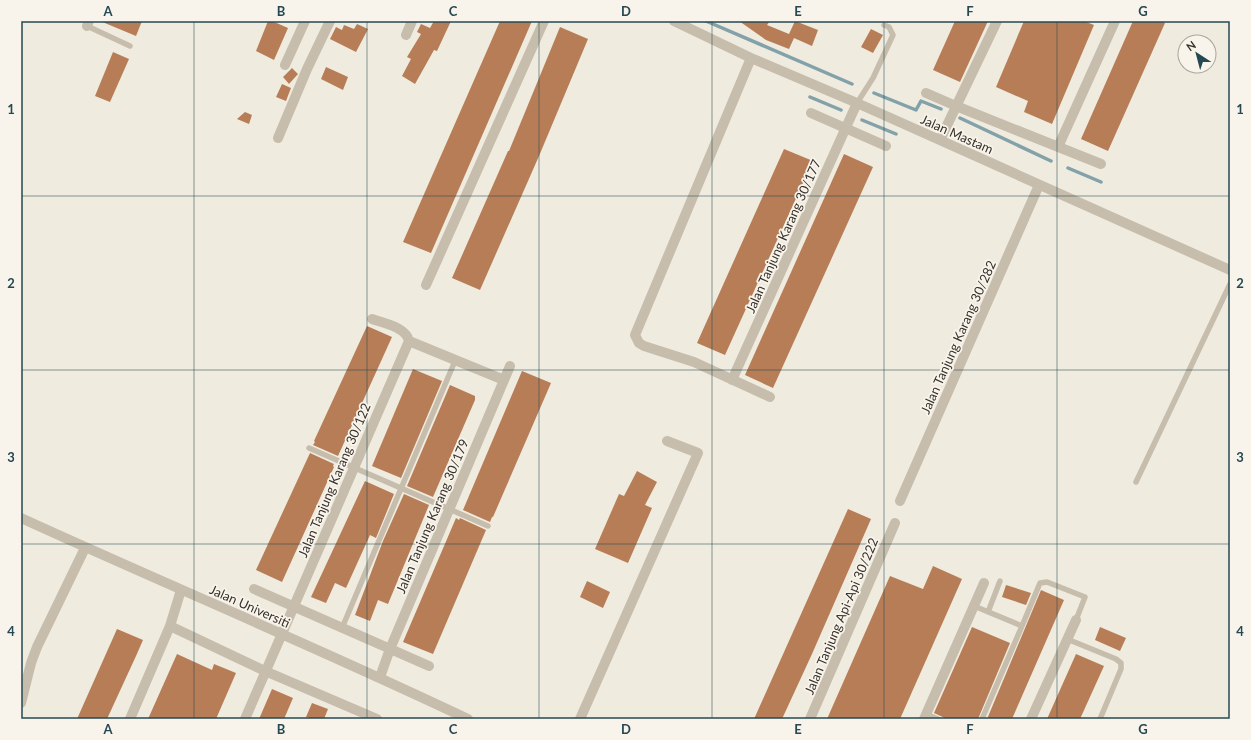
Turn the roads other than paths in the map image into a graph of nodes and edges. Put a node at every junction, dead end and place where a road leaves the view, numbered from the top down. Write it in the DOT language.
graph roads {
  1 [pos="305,21"];
  2 [pos="330,21"];
  3 [pos="412,21"];
  4 [pos="544,21"];
  5 [pos="674,21"];
  6 [pos="997,21"];
  7 [pos="1115,21"];
  8 [pos="88,24"];
  9 [pos="884,25"];
  10 [pos="406,35"];
  11 [pos="130,46"];
  12 [pos="751,58"];
  13 [pos="285,64"];
  14 [pos="926,93"];
  15 [pos="857,103"];
  16 [pos="956,106"];
  17 [pos="811,113"];
  18 [pos="846,128"];
  19 [pos="278,138"];
  20 [pos="940,140"];
  21 [pos="886,146"];
  22 [pos="1058,147"];
  23 [pos="1101,164"];
  24 [pos="1039,185"];
  25 [pos="1230,270"];
  26 [pos="1230,284"];
  27 [pos="426,285"];
  28 [pos="372,319"];
  29 [pos="408,338"];
  30 [pos="455,361"];
  31 [pos="510,366"];
  32 [pos="504,380"];
  33 [pos="732,380"];
  34 [pos="770,397"];
  35 [pos="667,441"];
  36 [pos="308,448"];
  37 [pos="354,467"];
  38 [pos="1136,482"];
  39 [pos="401,487"];
  40 [pos="900,500"];
  41 [pos="450,508"];
  42 [pos="21,518"];
  43 [pos="895,523"];
  44 [pos="488,526"];
  45 [pos="85,548"];
  46 [pos="1000,581"];
  47 [pos="984,582"];
  48 [pos="254,589"];
  49 [pos="182,590"];
  50 [pos="974,606"];
  51 [pos="294,607"];
  52 [pos="988,612"];
  53 [pos="1076,620"];
  54 [pos="170,626"];
  55 [pos="1022,626"];
  56 [pos="342,628"];
  57 [pos="282,635"];
  58 [pos="1067,639"];
  59 [pos="390,649"];
  60 [pos="429,666"];
  61 [pos="265,671"];
  62 [pos="380,677"];
  63 [pos="21,703"];
  64 [pos="355,709"];
  65 [pos="925,717"];
  66 [pos="130,719"];
  67 [pos="245,719"];
  68 [pos="351,719"];
  69 [pos="378,719"];
  70 [pos="468,719"];
  71 [pos="580,719"];
  72 [pos="810,719"];
  73 [pos="938,719"];
  74 [pos="982,719"];
  75 [pos="1031,719"];
  76 [pos="1100,719"];
  1 -- 13 [label="street"];
  2 -- 19 [label="street"];
  3 -- 10 [label="street"];
  4 -- 27 [label="street"];
  5 -- 12 [label="street, Jalan Mastam"];
  6 -- 16 [label="street"];
  7 -- 22 [label="street"];
  8 -- 11 [label="lane"];
  9 -- 15 [label="lane"];
  12 -- 15 [label="street, Jalan Mastam"];
  12 -- 33 [label="street"];
  14 -- 16 [label="street"];
  15 -- 18 [label="street, Jalan Tanjung Karang 30/177"];
  15 -- 20 [label="street, Jalan Mastam"];
  16 -- 20 [label="street"];
  16 -- 22 [label="street"];
  17 -- 18 [label="street"];
  18 -- 21 [label="street"];
  18 -- 33 [label="street, Jalan Tanjung Karang 30/177"];
  20 -- 24 [label="street, Jalan Mastam"];
  22 -- 23 [label="street"];
  24 -- 25 [label="street, Jalan Mastam"];
  24 -- 40 [label="street, Jalan Tanjung Karang 30/282"];
  26 -- 38 [label="lane"];
  28 -- 29 [label="street"];
  29 -- 30 [label="street"];
  29 -- 37 [label="street, Jalan Tanjung Karang 30/122"];
  30 -- 32 [label="street"];
  30 -- 39 [label="lane"];
  31 -- 32 [label="street, Jalan Tanjung Karang 30/179"];
  32 -- 41 [label="street, Jalan Tanjung Karang 30/179"];
  33 -- 34 [label="street"];
  35 -- 71 [label="street"];
  36 -- 37 [label="lane"];
  37 -- 39 [label="lane"];
  37 -- 51 [label="street, Jalan Tanjung Karang 30/122"];
  39 -- 41 [label="lane"];
  39 -- 56 [label="lane"];
  41 -- 44 [label="lane"];
  41 -- 59 [label="street, Jalan Tanjung Karang 30/179"];
  42 -- 45 [label="street, Jalan Universiti"];
  43 -- 72 [label="street, Jalan Tanjung Api-Api 30/222"];
  45 -- 49 [label="street, Jalan Universiti"];
  45 -- 63 [label="street"];
  46 -- 52 [label="lane"];
  47 -- 50 [label="street"];
  48 -- 51 [label="street"];
  49 -- 54 [label="street"];
  49 -- 57 [label="street, Jalan Universiti"];
  50 -- 52 [label="lane"];
  50 -- 65 [label="street"];
  51 -- 56 [label="street"];
  51 -- 57 [label="street, Jalan Tanjung Karang 30/122"];
  52 -- 55 [label="lane"];
  53 -- 55 [label="lane"];
  53 -- 58 [label="street"];
  54 -- 61 [label="street"];
  54 -- 66 [label="street"];
  55 -- 74 [label="lane"];
  56 -- 59 [label="street"];
  57 -- 61 [label="street, Jalan Tanjung Karang 30/122"];
  57 -- 62 [label="street, Jalan Universiti"];
  58 -- 75 [label="street"];
  58 -- 76 [label="lane"];
  59 -- 60 [label="street"];
  59 -- 62 [label="street, Jalan Tanjung Karang 30/179"];
  61 -- 64 [label="street"];
  61 -- 67 [label="street, Jalan Tanjung Karang 30/122"];
  62 -- 70 [label="street, Jalan Universiti"];
  64 -- 68 [label="street"];
  64 -- 69 [label="street"];
  65 -- 73 [label="lane"];
}
